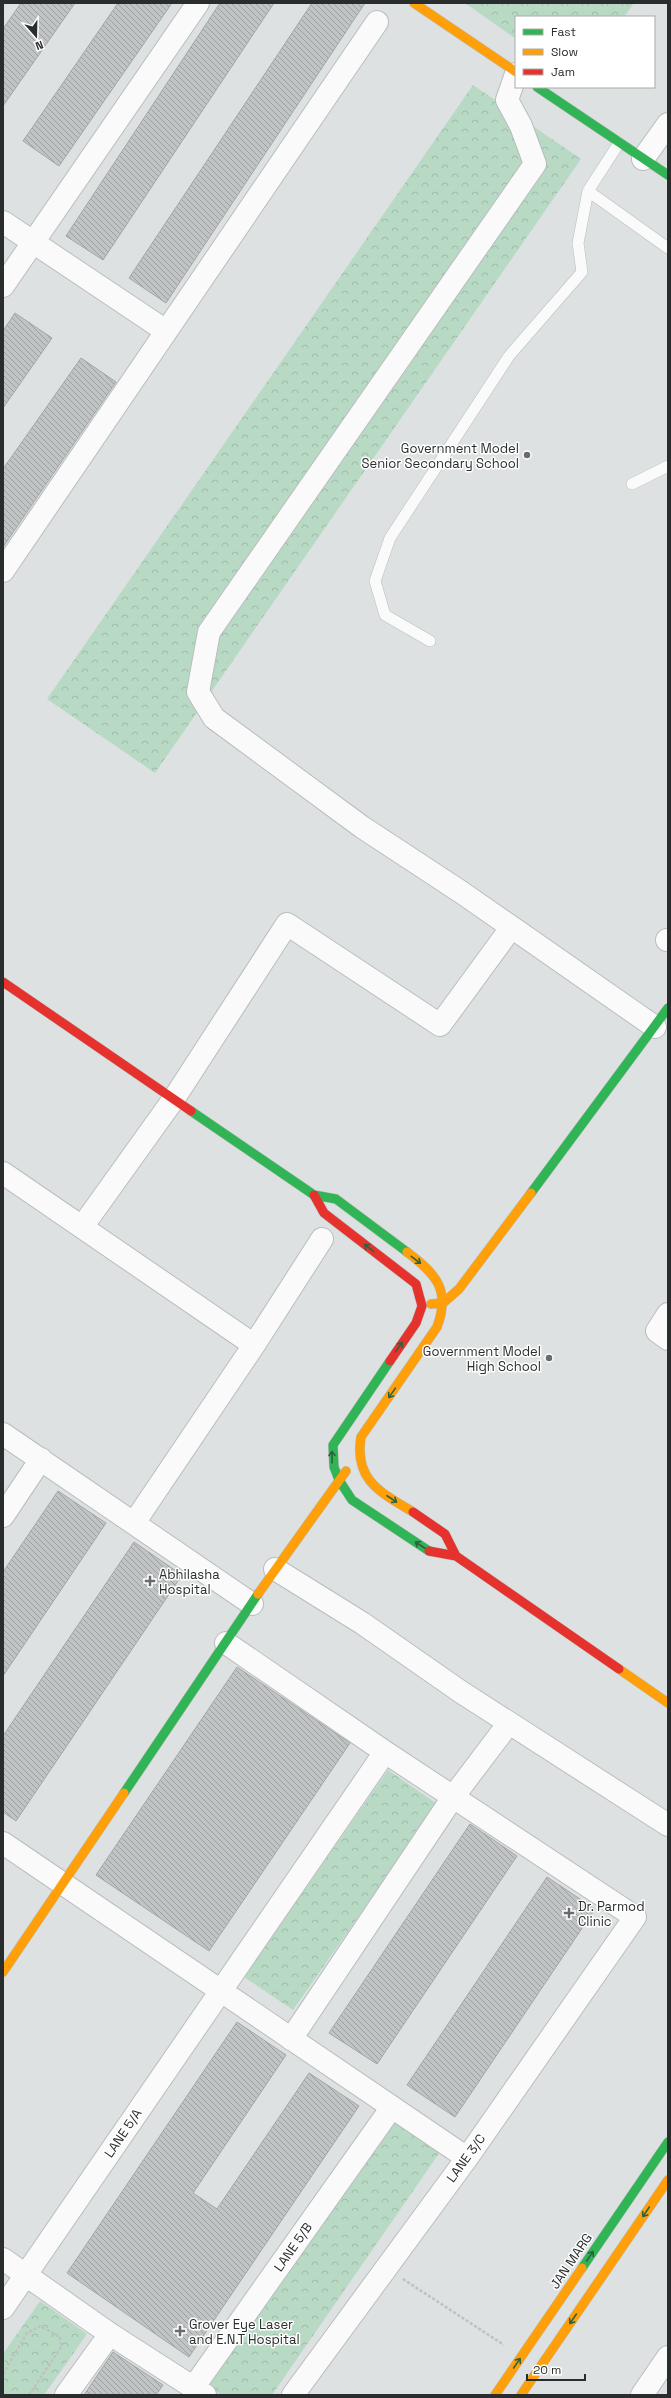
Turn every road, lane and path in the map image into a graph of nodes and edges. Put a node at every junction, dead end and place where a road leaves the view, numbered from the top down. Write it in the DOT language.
graph roads {
  1 [pos="198,3"];
  2 [pos="414,3"];
  3 [pos="377,22"];
  4 [pos="515,72"];
  5 [pos="515,76"];
  6 [pos="539,88"];
  7 [pos="668,124"];
  8 [pos="620,143"];
  9 [pos="643,159"];
  10 [pos="668,175"];
  11 [pos="588,191"];
  12 [pos="3,222"];
  13 [pos="34,242"];
  14 [pos="668,248"];
  15 [pos="3,286"];
  16 [pos="166,331"];
  17 [pos="668,466"];
  18 [pos="632,484"];
  19 [pos="3,571"];
  20 [pos="430,641"];
  21 [pos="511,928"];
  22 [pos="3,982"];
  23 [pos="668,1008"];
  24 [pos="655,1027"];
  25 [pos="173,1100"];
  26 [pos="3,1173"];
  27 [pos="314,1195"];
  28 [pos="82,1227"];
  29 [pos="322,1239"];
  30 [pos="443,1303"];
  31 [pos="422,1306"];
  32 [pos="668,1314"];
  33 [pos="668,1339"];
  34 [pos="254,1345"];
  35 [pos="3,1434"];
  36 [pos="358,1455"];
  37 [pos="41,1459"];
  38 [pos="339,1480"];
  39 [pos="3,1516"];
  40 [pos="134,1522"];
  41 [pos="456,1556"];
  42 [pos="275,1569"];
  43 [pos="252,1604"];
  44 [pos="226,1643"];
  45 [pos="668,1703"];
  46 [pos="509,1723"];
  47 [pos="385,1752"];
  48 [pos="453,1797"];
  49 [pos="668,1825"];
  50 [pos="3,1843"];
  51 [pos="62,1884"];
  52 [pos="3,1972"];
  53 [pos="220,1992"];
  54 [pos="291,2039"];
  55 [pos="392,2107"];
  56 [pos="668,2142"];
  57 [pos="467,2158"];
  58 [pos="668,2180"];
  59 [pos="3,2259"];
  60 [pos="386,2268"];
  61 [pos="26,2275"];
  62 [pos="3,2308"];
  63 [pos="110,2334"];
  64 [pos="522,2356"];
  65 [pos="668,2357"];
  66 [pos="3,2374"];
  67 [pos="199,2391"];
  68 [pos="28,2395"];
  69 [pos="66,2395"];
  70 [pos="293,2395"];
  71 [pos="495,2395"];
  72 [pos="521,2395"];
  73 [pos="642,2395"];
  1 -- 13 [label="street"];
  2 -- 4 [label="street"];
  3 -- 16 [label="street"];
  5 -- 21 [label="street"];
  6 -- 8 [label="street"];
  7 -- 9 [label="street"];
  8 -- 9 [label="street"];
  8 -- 11 [label="lane"];
  9 -- 10 [label="street"];
  11 -- 14 [label="lane"];
  11 -- 20 [label="lane"];
  12 -- 13 [label="street"];
  13 -- 15 [label="street"];
  13 -- 16 [label="street"];
  16 -- 19 [label="street"];
  17 -- 18 [label="lane"];
  21 -- 24 [label="street"];
  21 -- 25 [label="street"];
  22 -- 25 [label="street"];
  23 -- 24 [label="street"];
  24 -- 30 [label="street"];
  25 -- 27 [label="street"];
  25 -- 28 [label="street"];
  26 -- 28 [label="street"];
  27 -- 30 [label="street, one-way"];
  31 -- 27 [label="street, one-way"];
  28 -- 34 [label="street"];
  29 -- 34 [label="street"];
  30 -- 31 [label="street"];
  30 -- 36 [label="street, one-way"];
  38 -- 31 [label="street, one-way"];
  32 -- 33 [label="street"];
  34 -- 40 [label="street"];
  35 -- 37 [label="street"];
  36 -- 38 [label="street"];
  36 -- 41 [label="street, one-way"];
  37 -- 39 [label="street"];
  37 -- 40 [label="street"];
  41 -- 38 [label="street, one-way"];
  38 -- 42 [label="street"];
  40 -- 43 [label="street"];
  41 -- 45 [label="street"];
  42 -- 43 [label="street"];
  42 -- 46 [label="street"];
  43 -- 44 [label="street"];
  44 -- 47 [label="street"];
  44 -- 51 [label="street"];
  46 -- 48 [label="street"];
  46 -- 49 [label="street"];
  47 -- 48 [label="street"];
  47 -- 53 [label="street, LANE 5/A"];
  48 -- 54 [label="street"];
  48 -- 57 [label="street, LANE 3/C"];
  50 -- 51 [label="street"];
  51 -- 52 [label="street"];
  51 -- 53 [label="street"];
  53 -- 54 [label="street"];
  53 -- 61 [label="street, LANE 5/A"];
  54 -- 55 [label="street"];
  55 -- 57 [label="street"];
  55 -- 67 [label="street, LANE 5/B"];
  64 -- 56 [label="street, JAN MARG, one-way"];
  57 -- 60 [label="street, LANE 3/C"];
  58 -- 72 [label="street, one-way"];
  59 -- 61 [label="street"];
  60 -- 64 [label="path"];
  60 -- 70 [label="street, LANE 3/C"];
  61 -- 62 [label="street, LANE 5/A"];
  61 -- 63 [label="street"];
  63 -- 67 [label="street"];
  63 -- 69 [label="street"];
  71 -- 64 [label="street, JAN MARG, one-way"];
  65 -- 73 [label="street"];
  66 -- 68 [label="path"];
}
